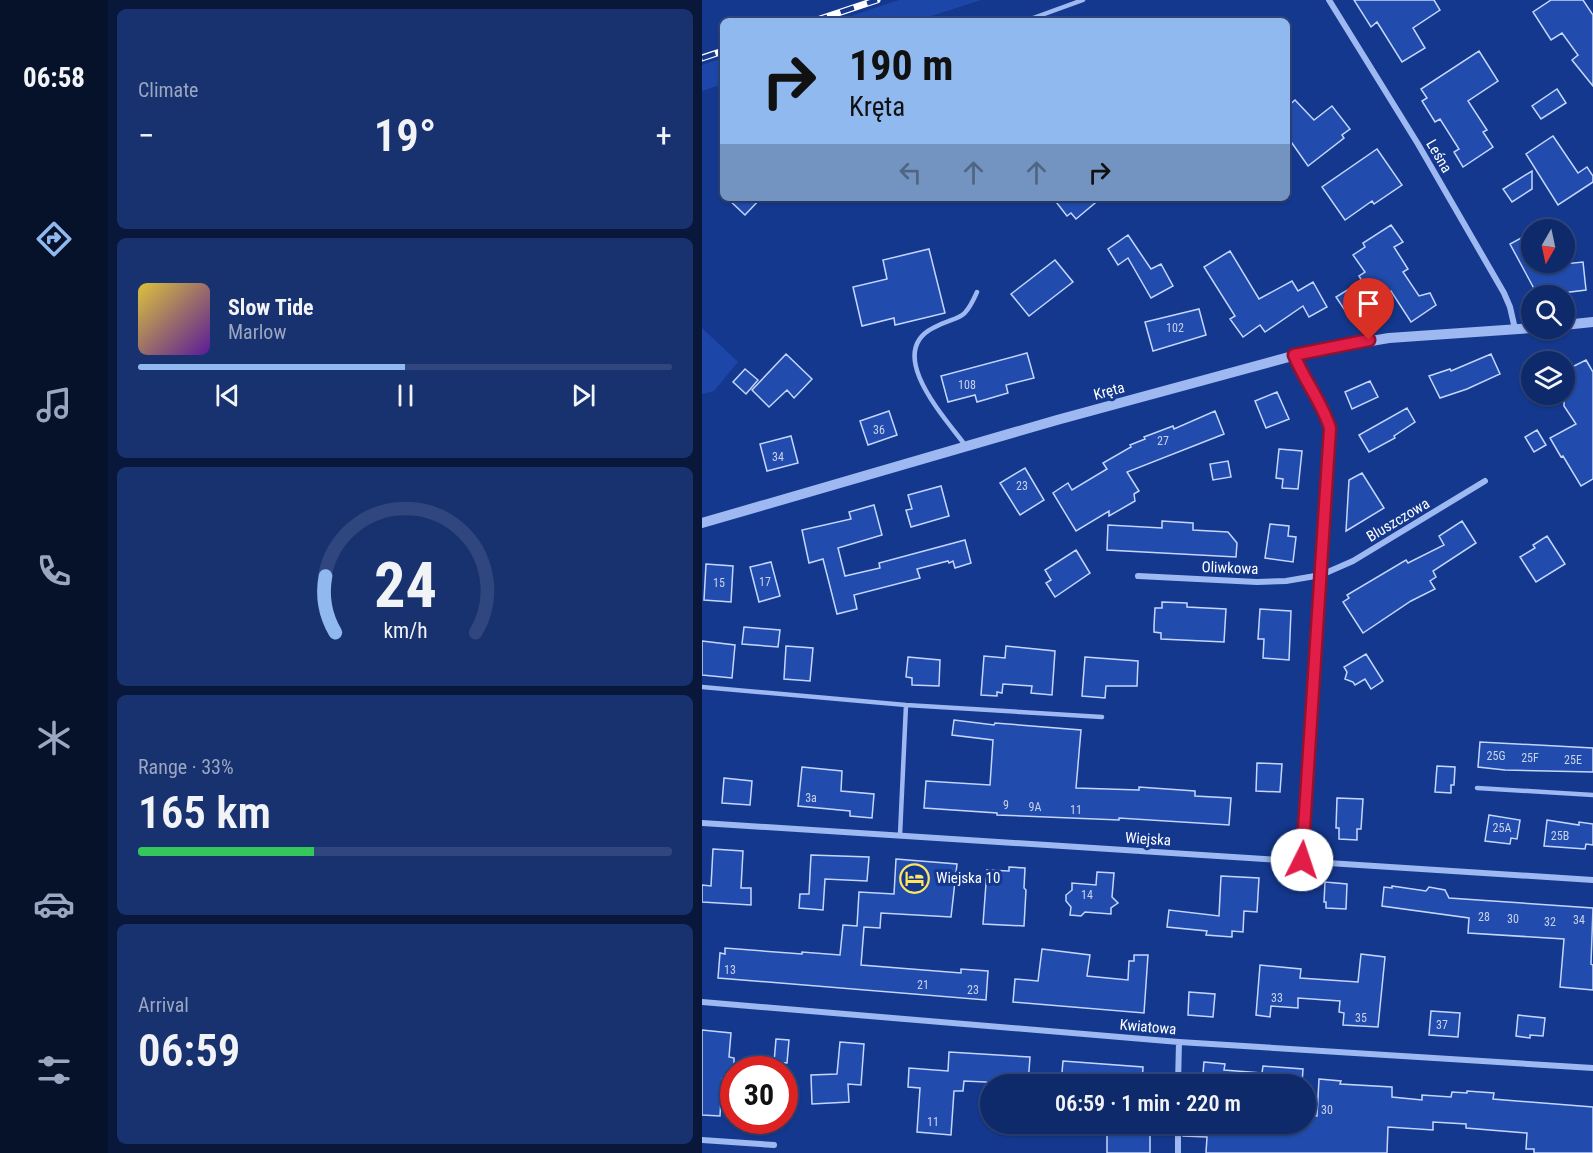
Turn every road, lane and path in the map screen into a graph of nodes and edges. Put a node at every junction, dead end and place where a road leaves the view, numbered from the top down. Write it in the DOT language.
graph roads {
  1 [pos="1083,0"];
  2 [pos="1329,0"];
  3 [pos="1033,18"];
  4 [pos="977,292"];
  5 [pos="1593,322"];
  6 [pos="1575,324"];
  7 [pos="1521,329"];
  8 [pos="1515,330"];
  9 [pos="1294,355"];
  10 [pos="966,447"];
  11 [pos="1485,482"];
  12 [pos="702,523"];
  13 [pos="1321,575"];
  14 [pos="1138,576"];
  15 [pos="702,687"];
  16 [pos="906,705"];
  17 [pos="1102,717"];
  18 [pos="1477,788"];
  19 [pos="1593,795"];
  20 [pos="702,823"];
  21 [pos="900,835"];
  22 [pos="1302,860"];
  23 [pos="1593,880"];
  24 [pos="702,1002"];
  25 [pos="1179,1042"];
  26 [pos="1593,1068"];
  27 [pos="1178,1074"];
  28 [pos="1178,1134"];
  29 [pos="702,1140"];
  30 [pos="774,1145"];
  31 [pos="1178,1153"];
  1 -- 3 [label="lane"];
  2 -- 8 [label="street, Leśna"];
  4 -- 10 [label="lane"];
  5 -- 6 [label="street"];
  7 -- 8 [label="street, Kręta"];
  8 -- 9 [label="street, Kręta"];
  9 -- 10 [label="street, Kręta"];
  9 -- 13 [label="street"];
  10 -- 12 [label="street, Kręta"];
  11 -- 13 [label="street, Bluszczowa"];
  13 -- 14 [label="street, Oliwkowa"];
  13 -- 22 [label="street"];
  15 -- 16 [label="lane"];
  16 -- 17 [label="lane"];
  16 -- 21 [label="lane"];
  18 -- 19 [label="lane"];
  20 -- 21 [label="street, Wiejska"];
  21 -- 22 [label="street, Wiejska"];
  22 -- 23 [label="street, Wiejska"];
  24 -- 25 [label="street, Kwiatowa"];
  25 -- 26 [label="street, Kwiatowa"];
  25 -- 27 [label="street"];
  28 -- 31 [label="street"];
  29 -- 30 [label="street"];
}
